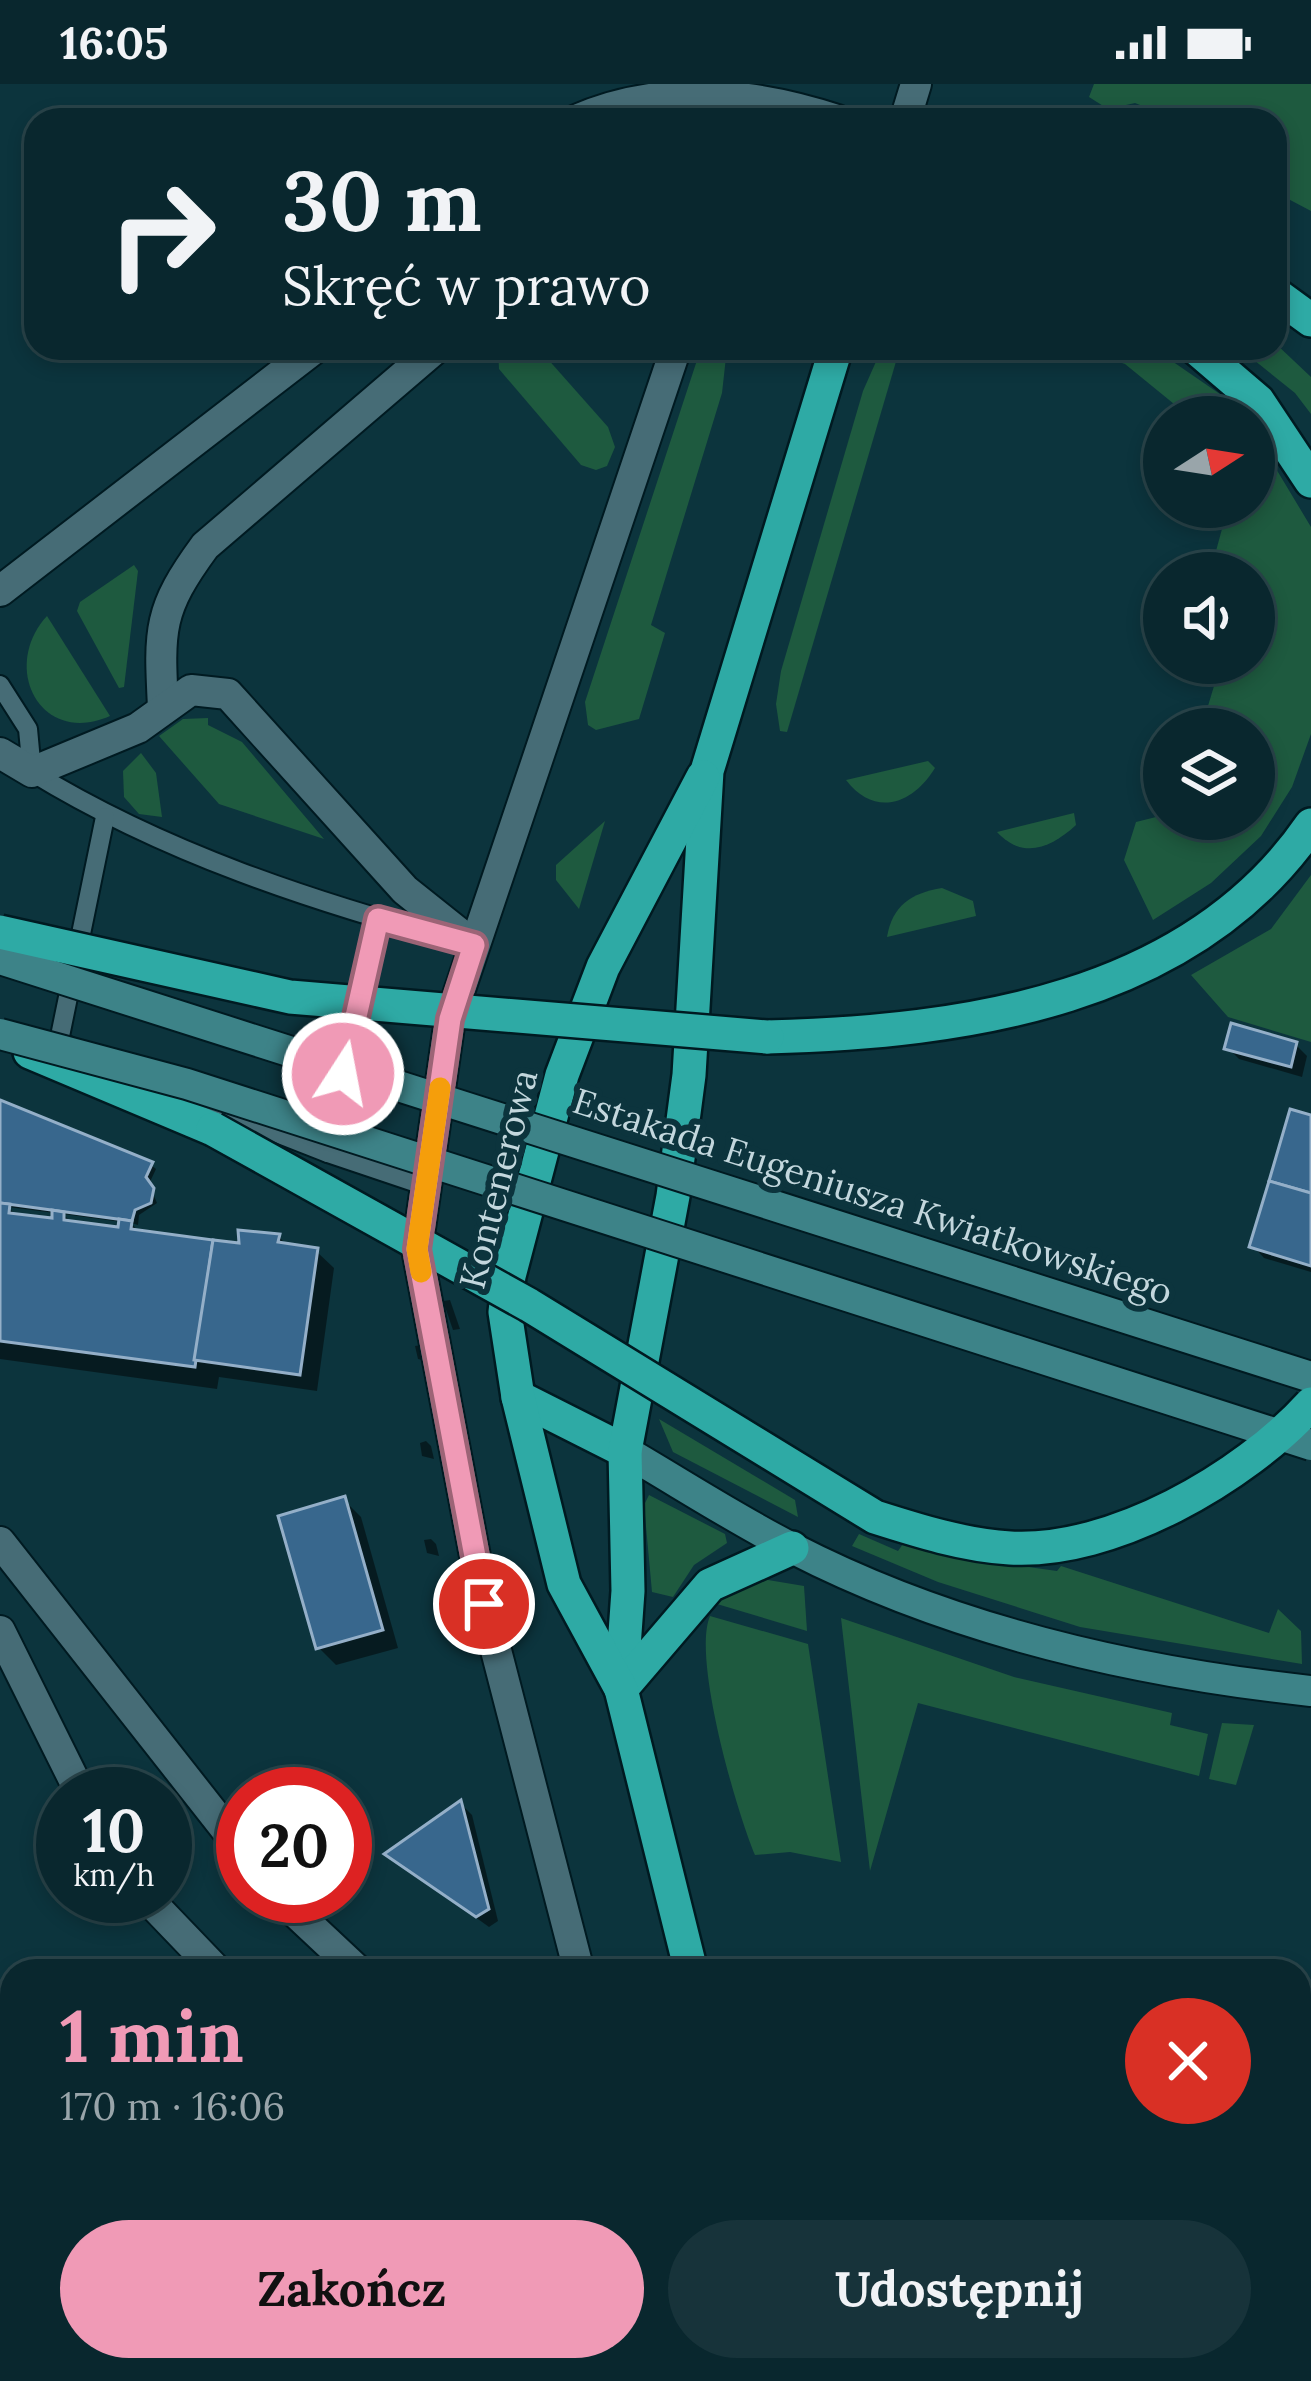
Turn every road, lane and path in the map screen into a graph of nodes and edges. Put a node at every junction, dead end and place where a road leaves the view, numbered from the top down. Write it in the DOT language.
graph roads {
  1 [pos="601,108"];
  2 [pos="792,108"];
  3 [pos="299,360"];
  4 [pos="422,360"];
  5 [pos="672,360"];
  6 [pos="832,360"];
  7 [pos="1210,360"];
  8 [pos="1311,481"];
  9 [pos="0,591"];
  10 [pos="0,685"];
  11 [pos="163,707"];
  12 [pos="0,752"];
  13 [pos="707,771"];
  14 [pos="32,772"];
  15 [pos="105,817"];
  16 [pos="1311,824"];
  17 [pos="378,919"];
  18 [pos="0,932"];
  19 [pos="474,945"];
  20 [pos="0,958"];
  21 [pos="0,1038"];
  22 [pos="328,1153"];
  23 [pos="426,1186"];
  24 [pos="1311,1377"];
  25 [pos="518,1397"];
  26 [pos="1311,1404"];
  27 [pos="1311,1445"];
  28 [pos="625,1451"];
  29 [pos="0,1542"];
  30 [pos="792,1548"];
  31 [pos="0,1631"];
  32 [pos="621,1689"];
  33 [pos="1311,1691"];
  34 [pos="68,1767"];
  35 [pos="216,1817"];
  36 [pos="172,1923"];
  37 [pos="307,1923"];
  38 [pos="206,1959"];
  39 [pos="345,1959"];
  40 [pos="576,1959"];
  41 [pos="688,1959"];
  1 -- 2 [label="street"];
  3 -- 9 [label="street"];
  4 -- 11 [label="street"];
  5 -- 19 [label="street"];
  6 -- 13 [label="highway, Kontenerowa"];
  7 -- 8 [label="highway"];
  10 -- 14 [label="lane"];
  11 -- 14 [label="street"];
  11 -- 19 [label="street"];
  12 -- 14 [label="street"];
  13 -- 25 [label="highway, Kontenerowa"];
  13 -- 28 [label="highway, Kontenerowa"];
  14 -- 15 [label="lane"];
  15 -- 17 [label="lane"];
  15 -- 22 [label="lane"];
  16 -- 18 [label="highway, bridge"];
  17 -- 19 [label="lane"];
  17 -- 22 [label="lane"];
  19 -- 23 [label="street"];
  20 -- 24 [label="main road, Estakada Eugeniusza Kwiatkowskiego, bridge"];
  21 -- 26 [label="highway, bridge"];
  21 -- 27 [label="main road, bridge"];
  22 -- 23 [label="lane"];
  23 -- 40 [label="street"];
  25 -- 28 [label="highway"];
  25 -- 32 [label="highway, Kontenerowa"];
  28 -- 30 [label="main road"];
  28 -- 32 [label="highway, Kontenerowa"];
  29 -- 35 [label="street"];
  30 -- 32 [label="highway"];
  30 -- 33 [label="main road"];
  31 -- 34 [label="street"];
  32 -- 41 [label="highway, Kontenerowa"];
  36 -- 38 [label="street"];
  37 -- 39 [label="street"];
}
